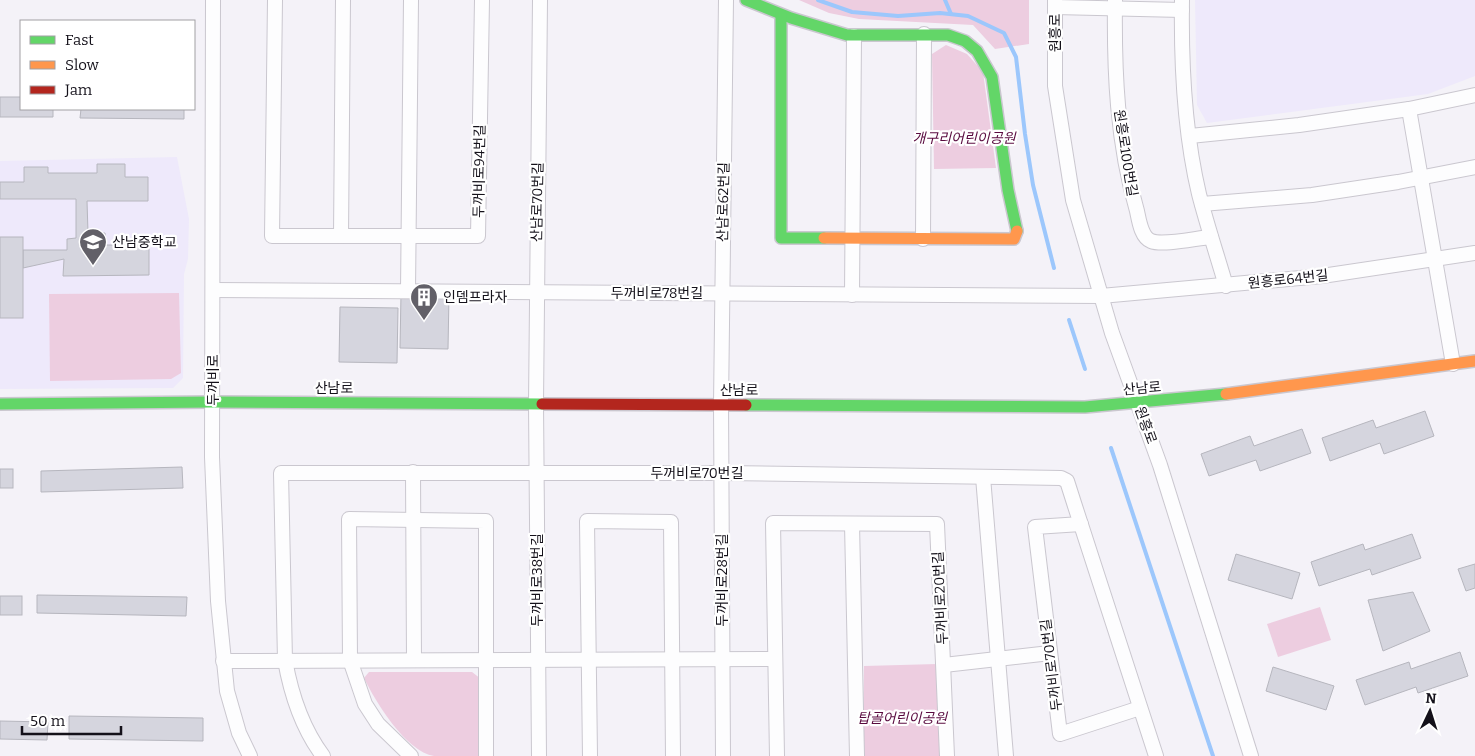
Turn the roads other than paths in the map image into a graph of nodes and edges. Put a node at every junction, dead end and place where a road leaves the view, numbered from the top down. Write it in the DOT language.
graph roads {
  1 [pos="213,0"];
  2 [pos="275,0"];
  3 [pos="343,0"];
  4 [pos="411,0"];
  5 [pos="482,0"];
  6 [pos="540,0"];
  7 [pos="726,0"];
  8 [pos="746,0"];
  9 [pos="1055,4"];
  10 [pos="1115,4"];
  11 [pos="1182,5"];
  12 [pos="781,14"];
  13 [pos="924,34"];
  14 [pos="854,36"];
  15 [pos="1475,95"];
  16 [pos="1409,109"];
  17 [pos="1190,136"];
  18 [pos="1475,167"];
  19 [pos="1421,178"];
  20 [pos="1202,204"];
  21 [pos="341,236"];
  22 [pos="409,236"];
  23 [pos="1211,237"];
  24 [pos="852,238"];
  25 [pos="923,239"];
  26 [pos="1475,253"];
  27 [pos="1435,259"];
  28 [pos="1226,286"];
  29 [pos="212,290"];
  30 [pos="408,291"];
  31 [pos="536,292"];
  32 [pos="722,294"];
  33 [pos="852,295"];
  34 [pos="1101,296"];
  35 [pos="1475,361"];
  36 [pos="1453,364"];
  37 [pos="213,402"];
  38 [pos="0,404"];
  39 [pos="536,404"];
  40 [pos="1138,404"];
  41 [pos="721,405"];
  42 [pos="413,472"];
  43 [pos="536,472"];
  44 [pos="722,473"];
  45 [pos="983,477"];
  46 [pos="413,520"];
  47 [pos="852,524"];
  48 [pos="1081,524"];
  49 [pos="1050,653"];
  50 [pos="486,659"];
  51 [pos="538,659"];
  52 [pos="589,659"];
  53 [pos="672,659"];
  54 [pos="723,659"];
  55 [pos="775,659"];
  56 [pos="998,659"];
  57 [pos="285,660"];
  58 [pos="350,660"];
  59 [pos="414,660"];
  60 [pos="223,661"];
  61 [pos="944,665"];
  62 [pos="1140,708"];
  63 [pos="250,756"];
  64 [pos="323,756"];
  65 [pos="412,756"];
  66 [pos="486,756"];
  67 [pos="539,756"];
  68 [pos="590,756"];
  69 [pos="673,756"];
  70 [pos="724,756"];
  71 [pos="777,756"];
  72 [pos="857,756"];
  73 [pos="947,756"];
  74 [pos="1006,756"];
  75 [pos="1156,756"];
  76 [pos="1251,756"];
  1 -- 29 [label="street, 두꺼비로"];
  2 -- 21 [label="street, 두꺼비로94번길"];
  3 -- 21 [label="street"];
  4 -- 22 [label="street"];
  5 -- 22 [label="street, 두꺼비로94번길"];
  6 -- 31 [label="street, 산남로70번길"];
  7 -- 32 [label="street, 산남로62번길"];
  8 -- 12 [label="street"];
  9 -- 10 [label="street"];
  9 -- 34 [label="street, 원흥로"];
  10 -- 11 [label="street"];
  10 -- 23 [label="street, 원흥로100번길"];
  11 -- 17 [label="street"];
  12 -- 14 [label="street"];
  12 -- 24 [label="street"];
  13 -- 14 [label="street"];
  13 -- 25 [label="street"];
  13 -- 25 [label="street"];
  14 -- 24 [label="street"];
  15 -- 16 [label="street"];
  16 -- 17 [label="street"];
  16 -- 19 [label="street"];
  17 -- 20 [label="street"];
  18 -- 19 [label="street"];
  19 -- 20 [label="street"];
  19 -- 27 [label="street"];
  20 -- 23 [label="street"];
  21 -- 22 [label="street, 두꺼비로94번길"];
  22 -- 30 [label="street"];
  23 -- 28 [label="street"];
  24 -- 25 [label="street"];
  24 -- 33 [label="street"];
  26 -- 27 [label="street, 원흥로64번길"];
  27 -- 28 [label="street, 원흥로64번길"];
  27 -- 36 [label="street"];
  28 -- 34 [label="street, 원흥로64번길"];
  29 -- 30 [label="street, 두꺼비로78번길"];
  29 -- 37 [label="street, 두꺼비로"];
  30 -- 31 [label="street, 두꺼비로78번길"];
  31 -- 32 [label="street, 두꺼비로78번길"];
  31 -- 39 [label="street, 산남로70번길"];
  32 -- 33 [label="street, 두꺼비로78번길"];
  32 -- 41 [label="street, 산남로62번길"];
  33 -- 34 [label="street, 두꺼비로78번길"];
  34 -- 40 [label="street, 원흥로"];
  35 -- 36 [label="street, 산남로"];
  36 -- 40 [label="street, 산남로"];
  37 -- 38 [label="street, 산남로"];
  37 -- 39 [label="street, 산남로"];
  37 -- 60 [label="street, 두꺼비로"];
  39 -- 41 [label="street, 산남로"];
  39 -- 43 [label="street, 두꺼비로38번길"];
  40 -- 41 [label="street, 산남로"];
  40 -- 76 [label="street, 원흥로"];
  41 -- 44 [label="street, 두꺼비로28번길"];
  42 -- 43 [label="street, 두꺼비로70번길"];
  42 -- 46 [label="street"];
  42 -- 57 [label="street, 두꺼비로70번길"];
  43 -- 44 [label="street, 두꺼비로70번길"];
  43 -- 51 [label="street, 두꺼비로38번길"];
  44 -- 45 [label="street, 두꺼비로70번길"];
  44 -- 54 [label="street, 두꺼비로28번길"];
  45 -- 48 [label="street, 두꺼비로70번길"];
  45 -- 56 [label="street"];
  46 -- 50 [label="street"];
  46 -- 58 [label="street"];
  46 -- 59 [label="street"];
  47 -- 55 [label="street, 두꺼비로20번길"];
  47 -- 61 [label="street, 두꺼비로20번길"];
  47 -- 72 [label="street"];
  48 -- 49 [label="street, 두꺼비로70번길"];
  48 -- 62 [label="street, 두꺼비로70번길"];
  49 -- 56 [label="street"];
  49 -- 62 [label="street, 두꺼비로70번길"];
  50 -- 51 [label="street"];
  50 -- 59 [label="street"];
  50 -- 66 [label="street"];
  51 -- 52 [label="street"];
  51 -- 67 [label="street, 두꺼비로38번길"];
  52 -- 53 [label="street"];
  52 -- 53 [label="street"];
  52 -- 68 [label="street"];
  53 -- 54 [label="street"];
  53 -- 69 [label="street"];
  54 -- 55 [label="street"];
  54 -- 70 [label="street, 두꺼비로28번길"];
  55 -- 71 [label="street, 두꺼비로20번길"];
  56 -- 61 [label="street"];
  56 -- 74 [label="street"];
  57 -- 58 [label="street"];
  57 -- 60 [label="street"];
  57 -- 64 [label="street"];
  58 -- 59 [label="street"];
  58 -- 65 [label="street"];
  60 -- 63 [label="street, 두꺼비로"];
  61 -- 73 [label="street, 두꺼비로20번길"];
  62 -- 75 [label="street, 두꺼비로70번길"];
}
